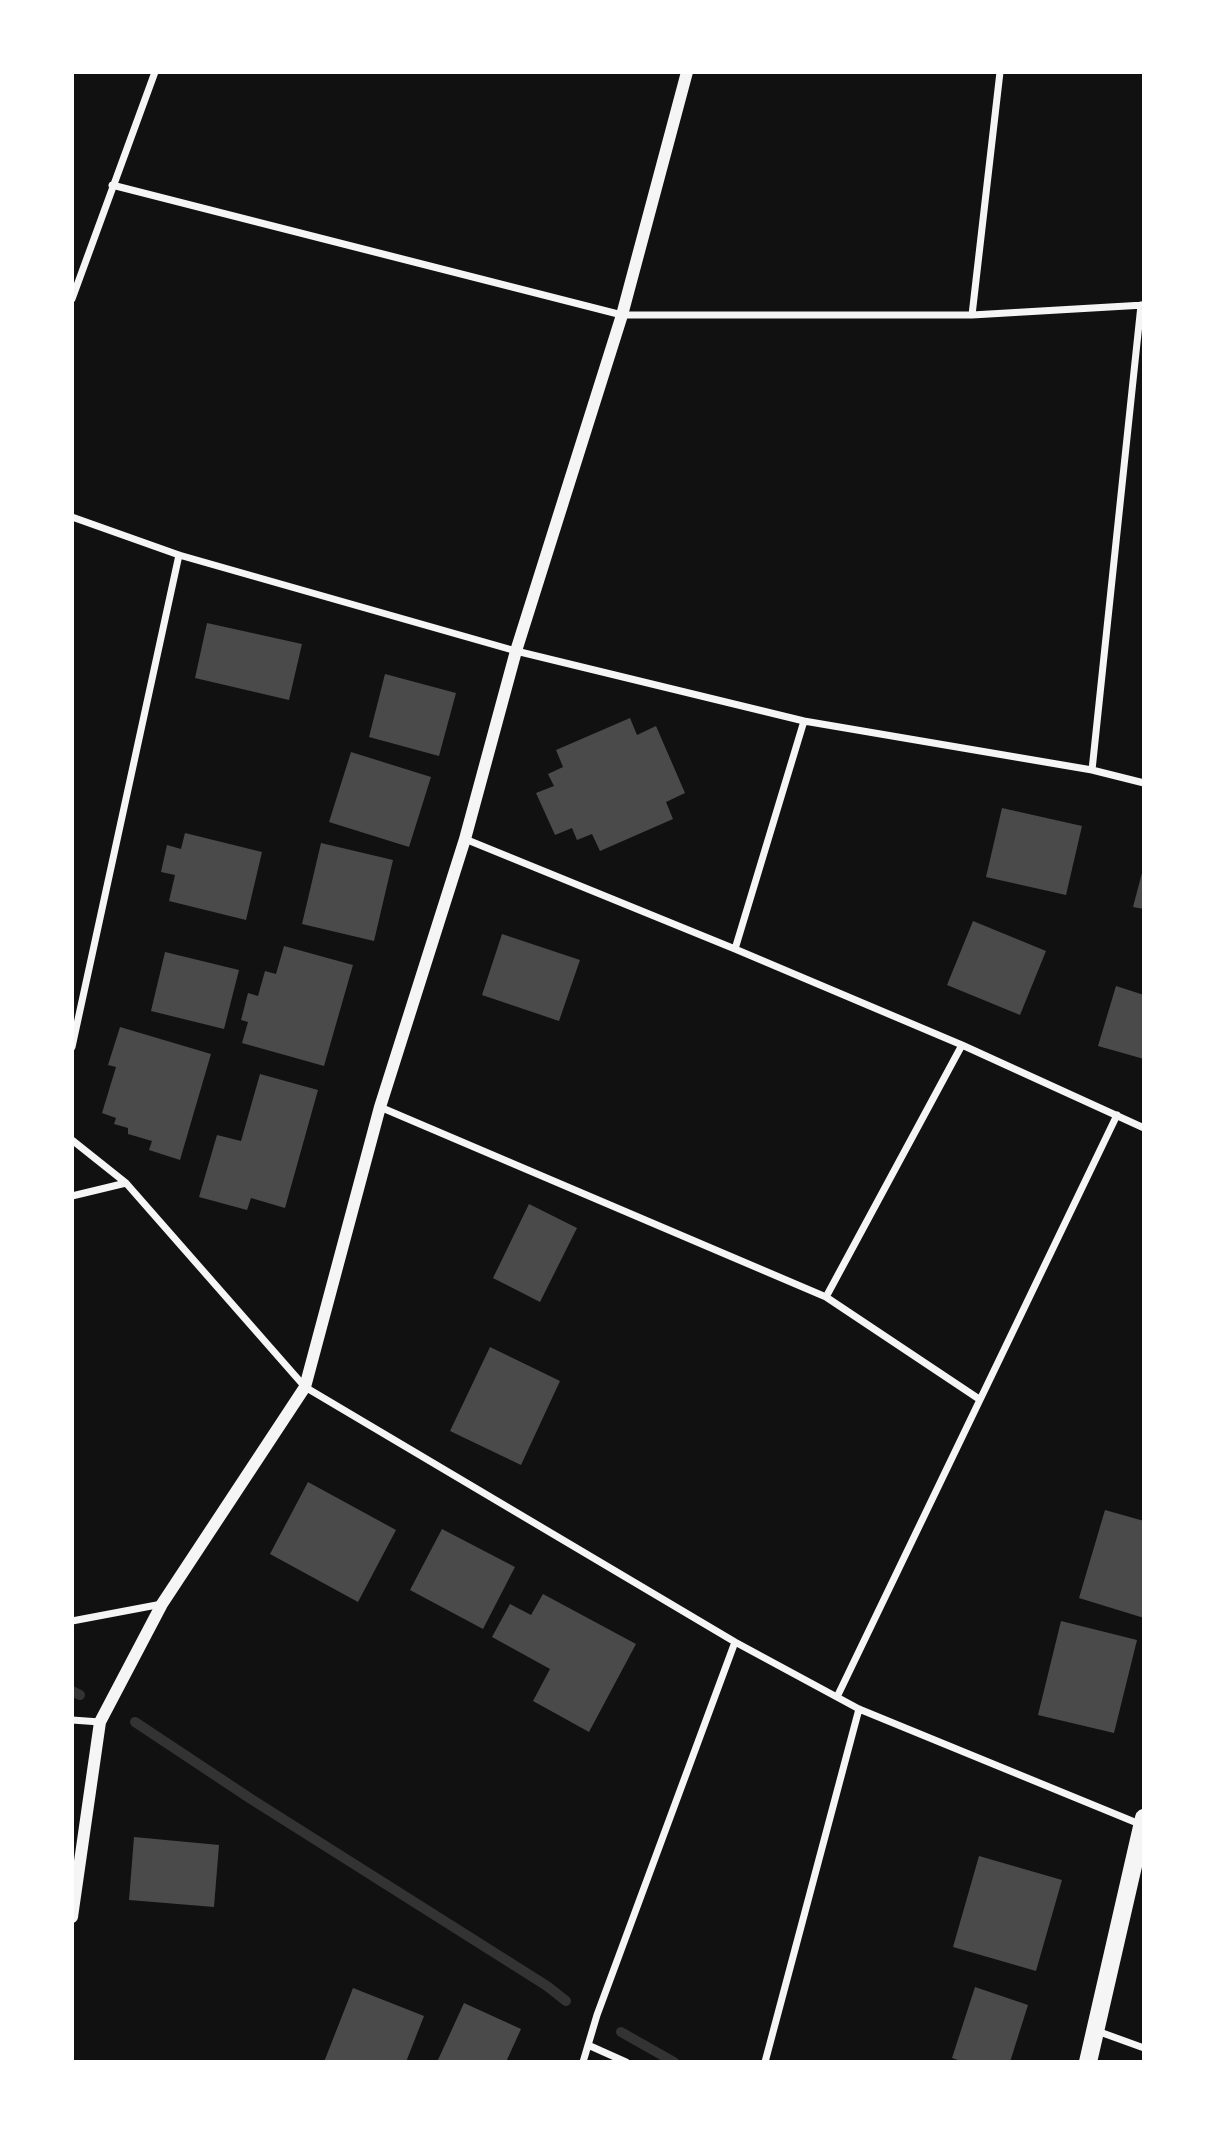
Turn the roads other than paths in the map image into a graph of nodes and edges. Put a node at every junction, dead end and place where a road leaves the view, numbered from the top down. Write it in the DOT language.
graph roads {
  1 [pos="155,72"];
  2 [pos="687,72"];
  3 [pos="1000,72"];
  4 [pos="112,185"];
  5 [pos="72,299"];
  6 [pos="1142,305"];
  7 [pos="622,315"];
  8 [pos="972,316"];
  9 [pos="72,517"];
  10 [pos="179,555"];
  11 [pos="516,652"];
  12 [pos="804,721"];
  13 [pos="1092,770"];
  14 [pos="1144,783"];
  15 [pos="465,839"];
  16 [pos="734,949"];
  17 [pos="962,1045"];
  18 [pos="72,1047"];
  19 [pos="380,1107"];
  20 [pos="1117,1115"];
  21 [pos="1144,1128"];
  22 [pos="72,1140"];
  23 [pos="126,1183"];
  24 [pos="72,1196"];
  25 [pos="826,1297"];
  26 [pos="305,1387"];
  27 [pos="979,1399"];
  28 [pos="162,1604"];
  29 [pos="72,1621"];
  30 [pos="734,1642"];
  31 [pos="837,1697"];
  32 [pos="859,1710"];
  33 [pos="72,1720"];
  34 [pos="100,1723"];
  35 [pos="1143,1822"];
  36 [pos="72,1917"];
  37 [pos="1096,2031"];
  38 [pos="588,2045"];
  39 [pos="1144,2048"];
  40 [pos="583,2062"];
  41 [pos="626,2062"];
  42 [pos="765,2062"];
  43 [pos="1088,2062"];
  1 -- 4 [label="street"];
  2 -- 7 [label="street"];
  3 -- 8 [label="street"];
  4 -- 5 [label="street"];
  4 -- 7 [label="street"];
  6 -- 8 [label="street"];
  6 -- 13 [label="street"];
  7 -- 8 [label="street"];
  7 -- 11 [label="street"];
  9 -- 10 [label="street"];
  10 -- 11 [label="street"];
  10 -- 18 [label="street"];
  11 -- 12 [label="street"];
  11 -- 15 [label="street"];
  12 -- 13 [label="street"];
  12 -- 16 [label="street"];
  13 -- 14 [label="street"];
  15 -- 16 [label="street"];
  15 -- 19 [label="street"];
  16 -- 17 [label="street"];
  17 -- 20 [label="street"];
  17 -- 25 [label="street"];
  19 -- 25 [label="street"];
  19 -- 26 [label="street"];
  20 -- 21 [label="street"];
  20 -- 27 [label="street"];
  22 -- 23 [label="street"];
  23 -- 24 [label="street"];
  23 -- 26 [label="street"];
  25 -- 27 [label="street"];
  26 -- 28 [label="street"];
  26 -- 30 [label="street"];
  27 -- 31 [label="street"];
  28 -- 29 [label="street"];
  28 -- 34 [label="street"];
  30 -- 31 [label="street"];
  30 -- 38 [label="street"];
  31 -- 32 [label="street"];
  32 -- 35 [label="street"];
  32 -- 42 [label="street"];
  33 -- 34 [label="street"];
  34 -- 36 [label="street"];
  35 -- 37 [label="main road"];
  37 -- 39 [label="street"];
  37 -- 43 [label="main road"];
  38 -- 40 [label="street"];
  38 -- 41 [label="street"];
}
